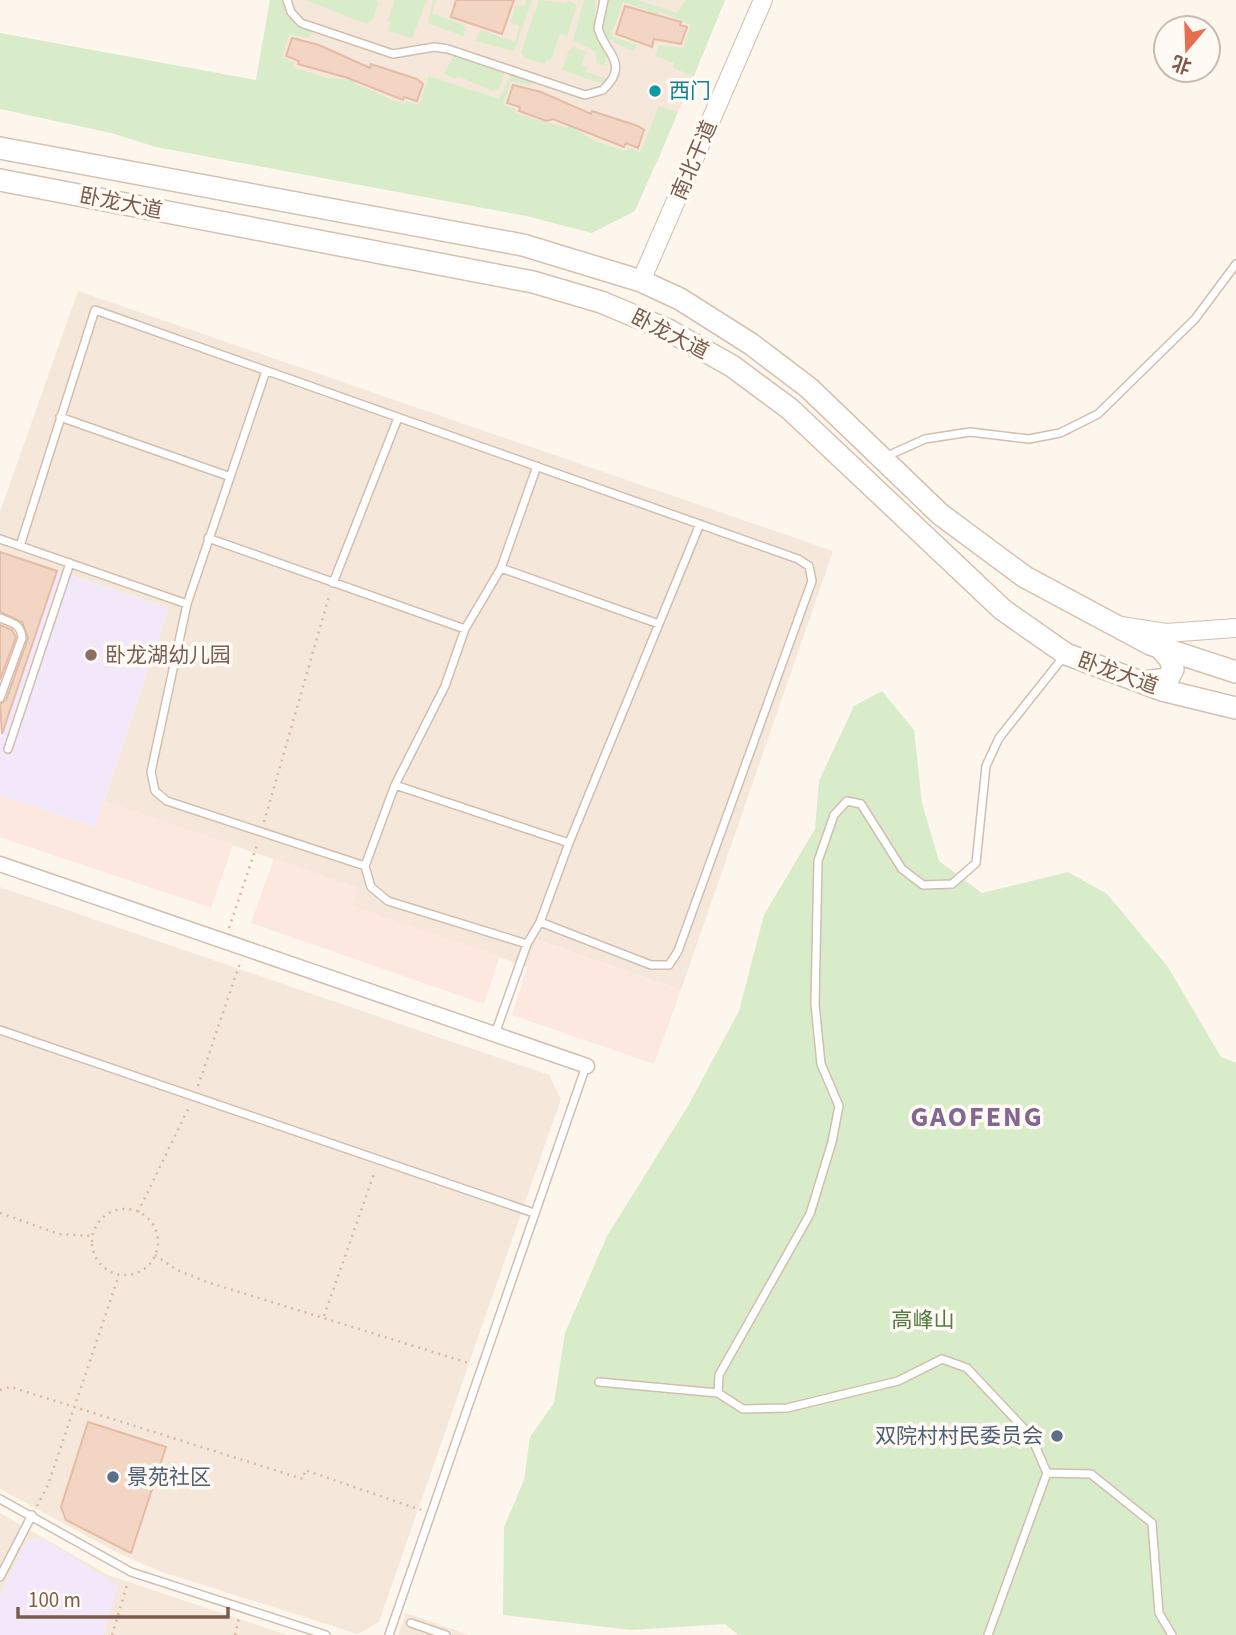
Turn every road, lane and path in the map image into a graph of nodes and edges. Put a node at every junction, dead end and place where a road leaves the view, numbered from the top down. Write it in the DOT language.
graph roads {
  1 [pos="287,0"];
  2 [pos="602,0"];
  3 [pos="763,0"];
  4 [pos="0,148"];
  5 [pos="0,180"];
  6 [pos="1236,264"];
  7 [pos="641,281"];
  8 [pos="265,372"];
  9 [pos="60,417"];
  10 [pos="398,418"];
  11 [pos="881,458"];
  12 [pos="537,466"];
  13 [pos="228,476"];
  14 [pos="700,524"];
  15 [pos="208,538"];
  16 [pos="0,539"];
  17 [pos="20,546"];
  18 [pos="70,563"];
  19 [pos="501,568"];
  20 [pos="333,583"];
  21 [pos="187,604"];
  22 [pos="0,618"];
  23 [pos="659,624"];
  24 [pos="1108,624"];
  25 [pos="1236,628"];
  26 [pos="465,629"];
  27 [pos="1160,648"];
  28 [pos="1066,654"];
  29 [pos="1236,672"];
  30 [pos="1141,682"];
  31 [pos="0,698"];
  32 [pos="1236,708"];
  33 [pos="8,749"];
  34 [pos="395,785"];
  35 [pos="261,833"];
  36 [pos="569,843"];
  37 [pos="0,864"];
  38 [pos="365,866"];
  39 [pos="540,922"];
  40 [pos="225,941"];
  41 [pos="527,944"];
  42 [pos="245,948"];
  43 [pos="0,1030"];
  44 [pos="495,1034"];
  45 [pos="587,1066"];
  46 [pos="194,1098"];
  47 [pos="379,1160"];
  48 [pos="138,1212"];
  49 [pos="0,1213"];
  50 [pos="534,1213"];
  51 [pos="92,1236"];
  52 [pos="155,1255"];
  53 [pos="118,1275"];
  54 [pos="324,1316"];
  55 [pos="481,1367"];
  56 [pos="599,1382"];
  57 [pos="0,1390"];
  58 [pos="719,1393"];
  59 [pos="74,1408"];
  60 [pos="1047,1473"];
  61 [pos="0,1499"];
  62 [pos="431,1513"];
  63 [pos="32,1515"];
  64 [pos="131,1572"];
  65 [pos="0,1577"];
  66 [pos="242,1608"];
  67 [pos="411,1623"];
  68 [pos="113,1635"];
  69 [pos="235,1635"];
  70 [pos="326,1635"];
  71 [pos="389,1635"];
  72 [pos="446,1635"];
  73 [pos="988,1635"];
  74 [pos="1172,1635"];
  1 -- 2 [label="lane"];
  3 -- 7 [label="street, 南北干道"];
  4 -- 7 [label="main road, 卧龙大道"];
  5 -- 28 [label="main road, 卧龙大道"];
  6 -- 11 [label="lane"];
  7 -- 11 [label="main road, 卧龙大道"];
  8 -- 9 [label="lane"];
  8 -- 10 [label="lane"];
  8 -- 13 [label="lane"];
  9 -- 13 [label="lane"];
  9 -- 17 [label="lane"];
  10 -- 12 [label="lane"];
  10 -- 20 [label="lane"];
  11 -- 24 [label="main road, 卧龙大道"];
  12 -- 14 [label="lane"];
  12 -- 19 [label="lane"];
  13 -- 15 [label="lane"];
  14 -- 23 [label="lane"];
  14 -- 39 [label="lane"];
  15 -- 20 [label="lane"];
  15 -- 21 [label="lane"];
  16 -- 17 [label="lane"];
  17 -- 18 [label="lane"];
  18 -- 21 [label="lane"];
  18 -- 33 [label="lane"];
  19 -- 23 [label="lane"];
  19 -- 26 [label="lane"];
  20 -- 26 [label="lane"];
  20 -- 35 [label="path"];
  21 -- 35 [label="lane"];
  22 -- 31 [label="lane"];
  23 -- 36 [label="lane"];
  24 -- 25 [label="street"];
  24 -- 27 [label="main road, 卧龙大道"];
  26 -- 34 [label="lane"];
  27 -- 29 [label="main road, 卧龙大道"];
  27 -- 30 [label="main road"];
  28 -- 30 [label="main road, 卧龙大道"];
  28 -- 58 [label="lane"];
  30 -- 32 [label="main road, 卧龙大道"];
  34 -- 36 [label="lane"];
  34 -- 38 [label="lane"];
  35 -- 38 [label="lane"];
  35 -- 40 [label="path"];
  36 -- 39 [label="lane"];
  37 -- 40 [label="street"];
  38 -- 41 [label="lane"];
  39 -- 41 [label="lane"];
  40 -- 42 [label="street"];
  41 -- 44 [label="lane"];
  42 -- 44 [label="street"];
  42 -- 46 [label="path"];
  43 -- 46 [label="lane"];
  44 -- 45 [label="street"];
  45 -- 50 [label="lane"];
  46 -- 47 [label="lane"];
  46 -- 48 [label="path"];
  47 -- 50 [label="lane"];
  47 -- 54 [label="path"];
  48 -- 51 [label="path"];
  48 -- 52 [label="path"];
  49 -- 51 [label="path"];
  50 -- 55 [label="lane"];
  51 -- 53 [label="path"];
  52 -- 53 [label="path"];
  52 -- 54 [label="path"];
  53 -- 59 [label="path"];
  54 -- 55 [label="path"];
  55 -- 62 [label="lane"];
  56 -- 58 [label="lane"];
  57 -- 59 [label="path"];
  58 -- 60 [label="lane"];
  59 -- 62 [label="path"];
  59 -- 63 [label="path"];
  60 -- 73 [label="lane"];
  60 -- 74 [label="lane"];
  61 -- 63 [label="lane"];
  62 -- 71 [label="lane"];
  63 -- 64 [label="lane"];
  63 -- 65 [label="lane"];
  64 -- 66 [label="lane"];
  64 -- 68 [label="path"];
  66 -- 69 [label="path"];
  66 -- 70 [label="lane"];
  67 -- 72 [label="lane"];
}
